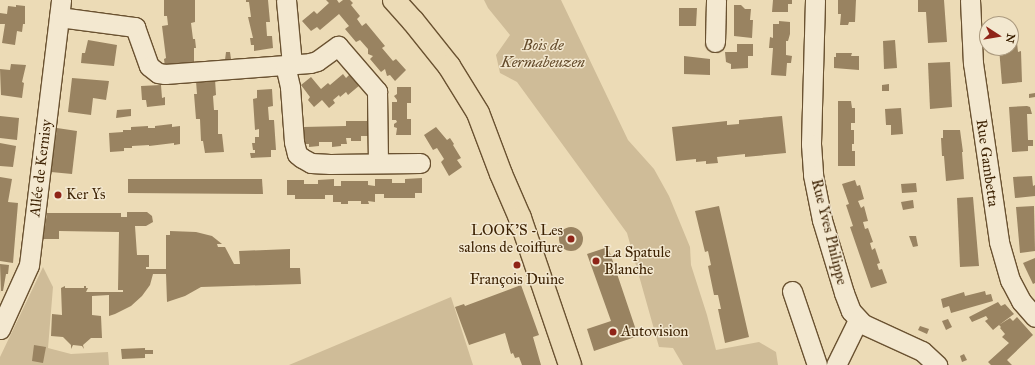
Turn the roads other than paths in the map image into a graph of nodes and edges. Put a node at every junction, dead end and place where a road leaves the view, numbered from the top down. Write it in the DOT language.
graph roads {
  1 [pos="286,0"];
  2 [pos="394,0"];
  3 [pos="716,0"];
  4 [pos="815,0"];
  5 [pos="970,0"];
  6 [pos="60,9"];
  7 [pos="715,42"];
  8 [pos="289,65"];
  9 [pos="378,163"];
  10 [pos="420,163"];
  11 [pos="500,174"];
  12 [pos="792,291"];
  13 [pos="1035,317"];
  14 [pos="858,320"];
  15 [pos="0,330"];
  16 [pos="557,365"];
  17 [pos="570,365"];
  18 [pos="817,365"];
  19 [pos="836,365"];
  20 [pos="937,365"];
  1 -- 8 [label="street"];
  2 -- 11 [label="main road"];
  3 -- 7 [label="street"];
  4 -- 14 [label="street, Rue Yves Philippe"];
  5 -- 13 [label="street, Rue Gambetta"];
  6 -- 8 [label="street"];
  6 -- 15 [label="street, Allée de Kernisy"];
  8 -- 9 [label="street"];
  8 -- 9 [label="street"];
  9 -- 10 [label="street"];
  11 -- 16 [label="main road"];
  11 -- 17 [label="main road"];
  12 -- 18 [label="street"];
  14 -- 19 [label="street"];
  14 -- 20 [label="street, Rue Yves Philippe"];
}
